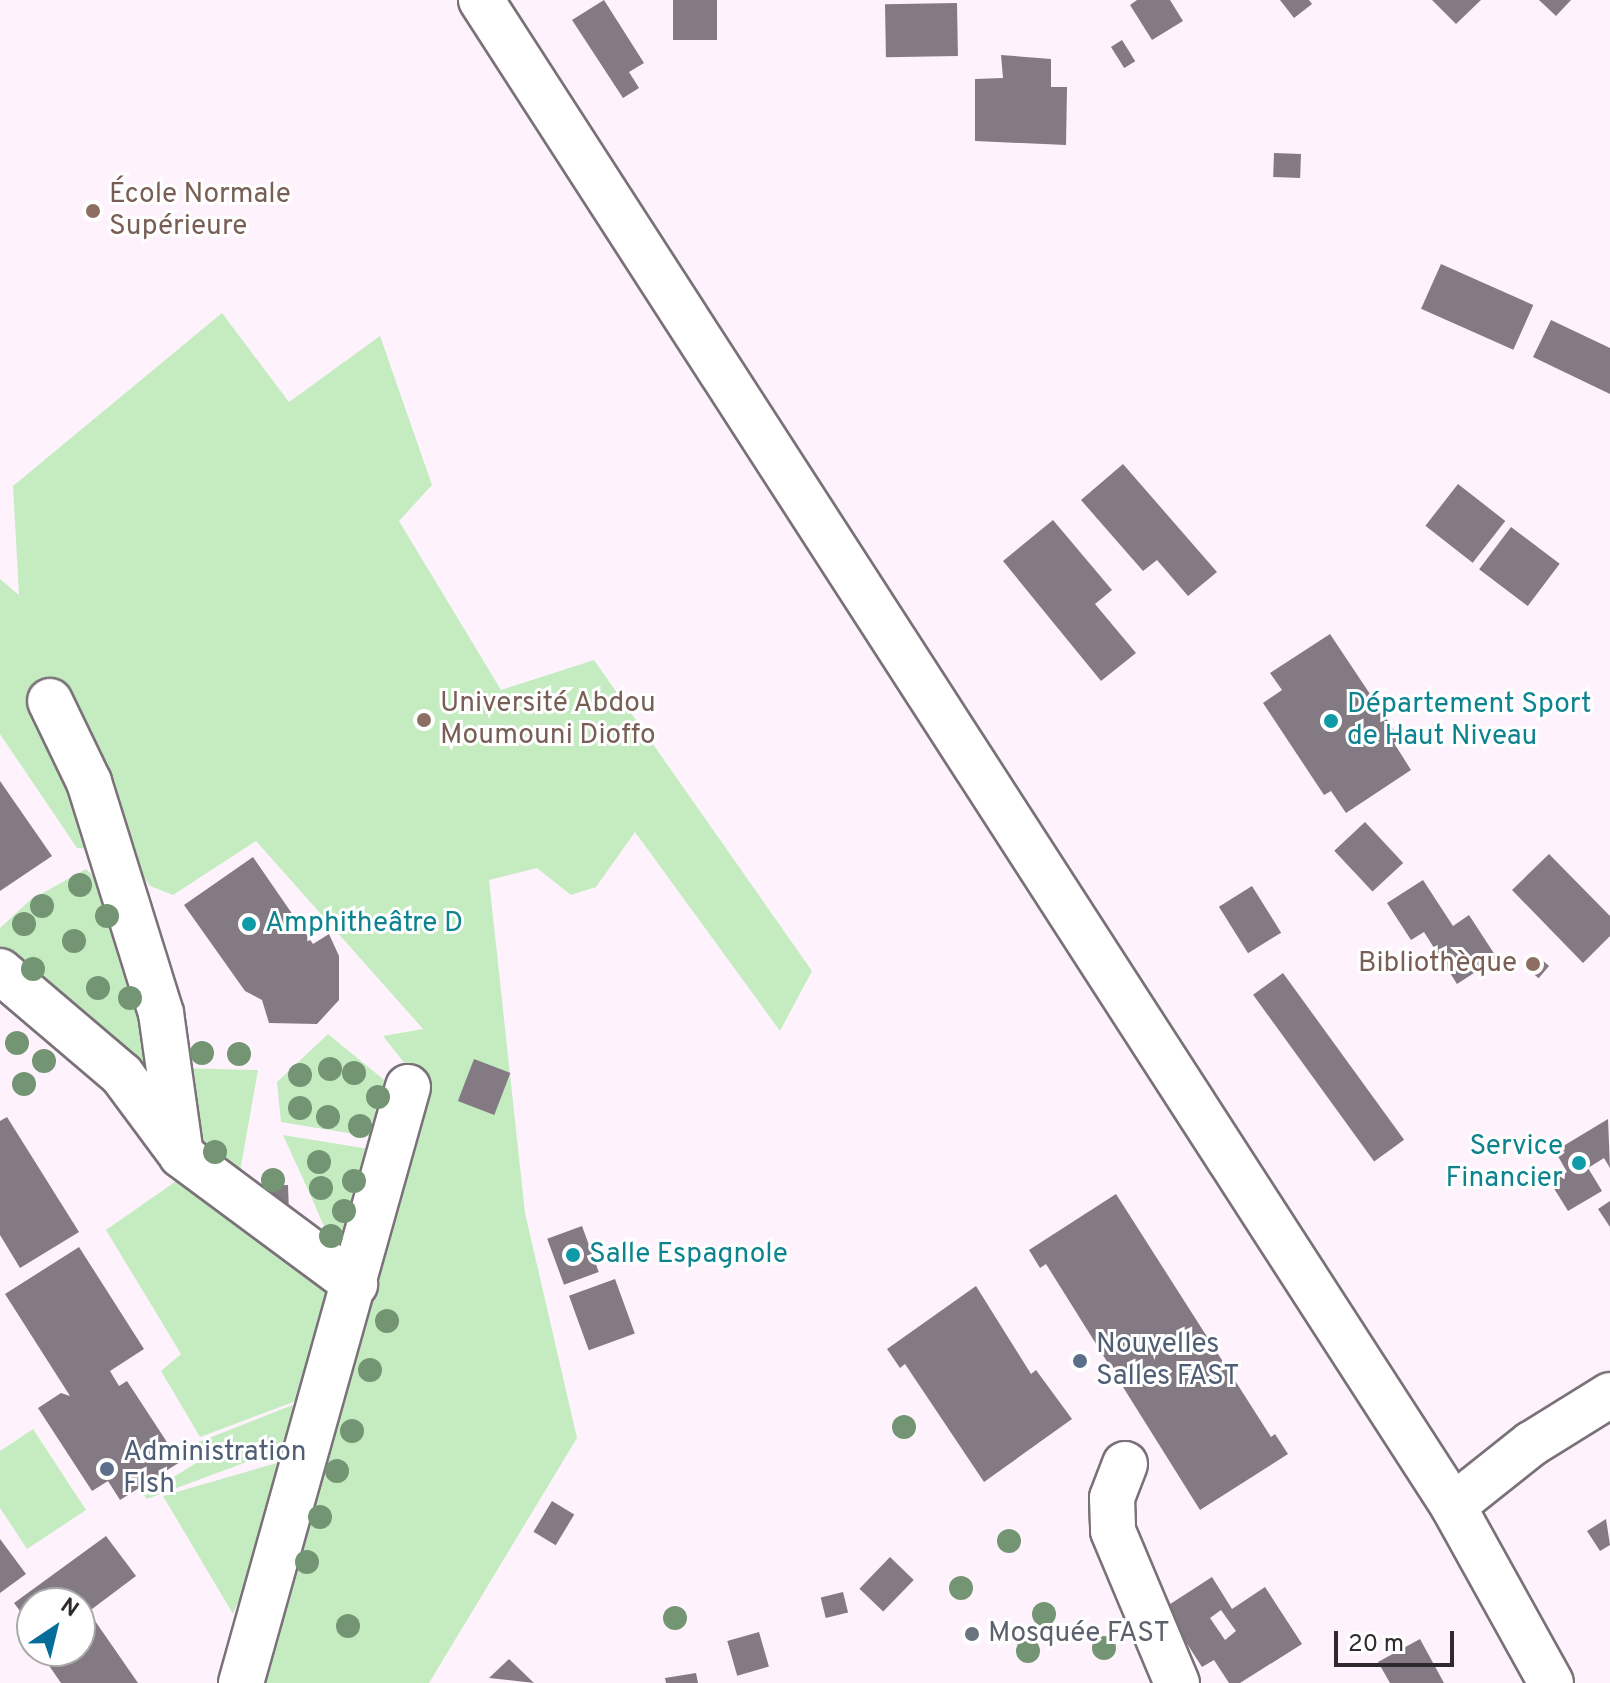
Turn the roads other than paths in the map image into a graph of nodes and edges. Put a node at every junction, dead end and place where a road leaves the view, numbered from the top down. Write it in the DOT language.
graph roads {
  1 [pos="481,0"];
  2 [pos="50,701"];
  3 [pos="0,971"];
  4 [pos="408,1087"];
  5 [pos="181,1155"];
  6 [pos="355,1284"];
  7 [pos="1610,1395"];
  8 [pos="1125,1464"];
  9 [pos="1453,1506"];
  10 [pos="241,1683"];
  11 [pos="1177,1683"];
  12 [pos="1551,1683"];
  1 -- 9 [label="lane"];
  2 -- 5 [label="lane"];
  3 -- 5 [label="lane"];
  4 -- 6 [label="lane"];
  5 -- 6 [label="lane"];
  6 -- 10 [label="lane"];
  7 -- 9 [label="lane"];
  8 -- 11 [label="lane"];
  9 -- 12 [label="lane"];
}
